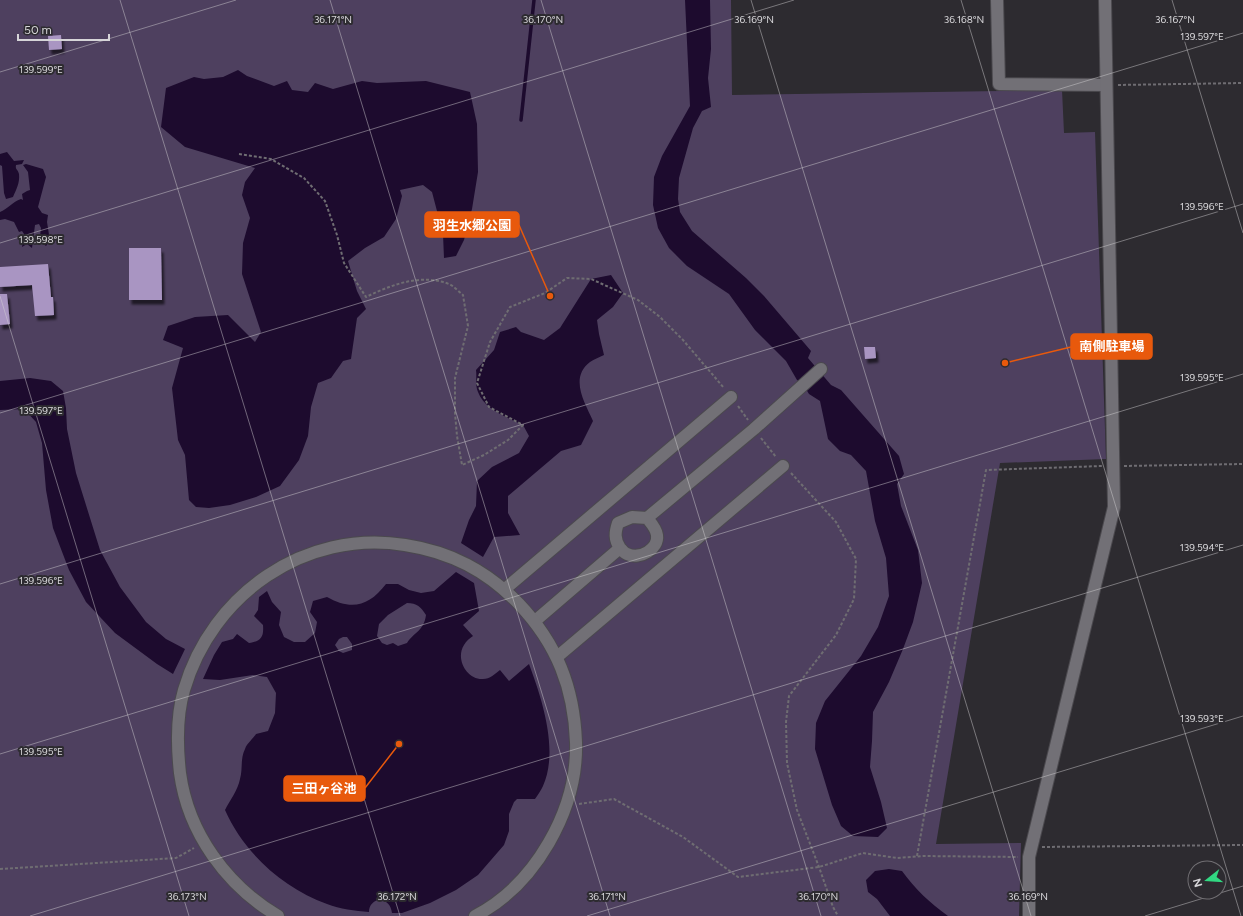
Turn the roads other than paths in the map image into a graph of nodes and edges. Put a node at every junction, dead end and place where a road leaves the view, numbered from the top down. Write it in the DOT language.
graph roads {
  1 [pos="997,0"];
  2 [pos="1104,0"];
  3 [pos="1106,85"];
  4 [pos="821,369"];
  5 [pos="732,397"];
  6 [pos="783,466"];
  7 [pos="647,518"];
  8 [pos="620,548"];
  9 [pos="505,589"];
  10 [pos="535,621"];
  11 [pos="557,657"];
  12 [pos="278,916"];
  13 [pos="475,916"];
  14 [pos="1029,916"];
  1 -- 3 [label="street"];
  2 -- 3 [label="street"];
  3 -- 14 [label="street"];
  4 -- 7 [label="street"];
  5 -- 9 [label="street"];
  6 -- 11 [label="street"];
  7 -- 8 [label="street"];
  7 -- 8 [label="street"];
  8 -- 10 [label="street"];
  9 -- 10 [label="street"];
  9 -- 12 [label="street"];
  10 -- 11 [label="street"];
  11 -- 13 [label="street"];
}
